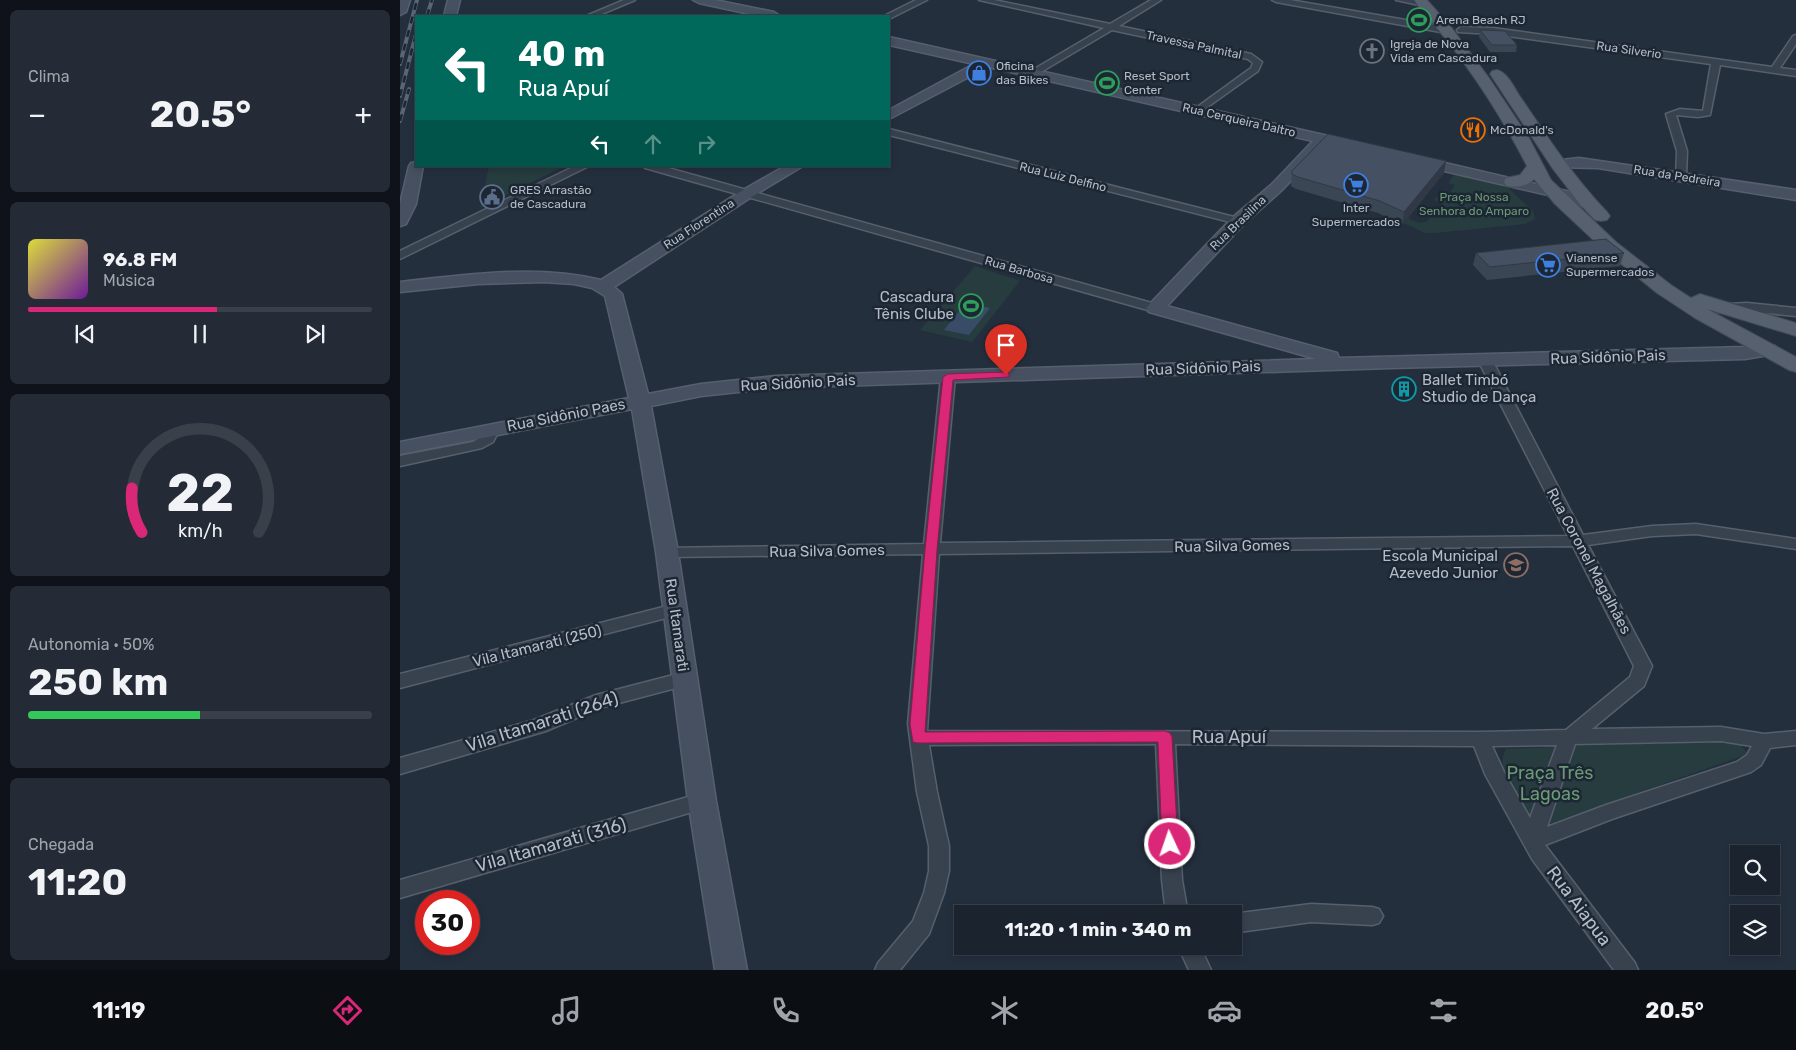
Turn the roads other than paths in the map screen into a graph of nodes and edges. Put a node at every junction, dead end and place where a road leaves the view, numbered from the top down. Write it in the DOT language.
graph roads {
  1 [pos="404,0"];
  2 [pos="454,0"];
  3 [pos="631,0"];
  4 [pos="698,0"];
  5 [pos="923,0"];
  6 [pos="984,0"];
  7 [pos="1157,0"];
  8 [pos="1276,0"];
  9 [pos="1400,0"];
  10 [pos="1426,1"];
  11 [pos="400,12"];
  12 [pos="451,15"];
  13 [pos="593,15"];
  14 [pos="769,15"];
  15 [pos="890,15"];
  16 [pos="1112,27"];
  17 [pos="1446,30"];
  18 [pos="1461,30"];
  19 [pos="1796,38"];
  20 [pos="890,41"];
  21 [pos="986,62"];
  22 [pos="1716,62"];
  23 [pos="1774,70"];
  24 [pos="1034,73"];
  25 [pos="1796,73"];
  26 [pos="1199,110"];
  27 [pos="890,114"];
  28 [pos="890,132"];
  29 [pos="1323,139"];
  30 [pos="1361,148"];
  31 [pos="1407,158"];
  32 [pos="1558,164"];
  33 [pos="1536,166"];
  34 [pos="416,167"];
  35 [pos="582,167"];
  36 [pos="653,167"];
  37 [pos="794,167"];
  38 [pos="1681,177"];
  39 [pos="1512,182"];
  40 [pos="1552,192"];
  41 [pos="748,193"];
  42 [pos="1796,195"];
  43 [pos="1588,204"];
  44 [pos="400,221"];
  45 [pos="1238,221"];
  46 [pos="400,255"];
  47 [pos="604,286"];
  48 [pos="400,287"];
  49 [pos="1700,300"];
  50 [pos="1155,308"];
  51 [pos="1726,308"];
  52 [pos="1796,312"];
  53 [pos="1796,330"];
  54 [pos="1485,360"];
  55 [pos="1788,360"];
  56 [pos="1390,362"];
  57 [pos="948,377"];
  58 [pos="640,401"];
  59 [pos="484,431"];
  60 [pos="400,448"];
  61 [pos="400,460"];
  62 [pos="1578,542"];
  63 [pos="1796,544"];
  64 [pos="931,550"];
  65 [pos="667,552"];
  66 [pos="675,610"];
  67 [pos="685,679"];
  68 [pos="400,681"];
  69 [pos="1165,737"];
  70 [pos="918,738"];
  71 [pos="1796,738"];
  72 [pos="1480,739"];
  73 [pos="1568,739"];
  74 [pos="1764,741"];
  75 [pos="400,766"];
  76 [pos="702,801"];
  77 [pos="1532,841"];
  78 [pos="400,889"];
  79 [pos="1176,905"];
  80 [pos="1372,916"];
  81 [pos="1242,923"];
  82 [pos="1193,955"];
  83 [pos="731,970"];
  84 [pos="886,970"];
  85 [pos="1200,970"];
  86 [pos="1627,970"];
  1 -- 11 [label="main road"];
  2 -- 12 [label="main road"];
  3 -- 13 [label="street"];
  4 -- 14 [label="main road"];
  5 -- 15 [label="street"];
  6 -- 16 [label="street"];
  7 -- 16 [label="street"];
  8 -- 17 [label="street"];
  9 -- 10 [label="street"];
  10 -- 17 [label="main road"];
  10 -- 18 [label="main road"];
  16 -- 24 [label="street"];
  16 -- 26 [label="street, Travessa Palmital"];
  17 -- 33 [label="main road"];
  18 -- 22 [label="street, Rua Silverio"];
  18 -- 32 [label="main road"];
  19 -- 23 [label="street"];
  20 -- 21 [label="main road, Rua Cerqueira Daltro"];
  21 -- 24 [label="main road, Rua Cerqueira Daltro"];
  21 -- 27 [label="main road"];
  22 -- 23 [label="street, Rua Silverio"];
  22 -- 38 [label="street"];
  23 -- 25 [label="street, Rua Silverio"];
  24 -- 26 [label="main road, Rua Cerqueira Daltro"];
  26 -- 29 [label="main road, Rua Cerqueira Daltro"];
  28 -- 45 [label="street, Rua Luiz Delfino"];
  29 -- 30 [label="main road, Rua Cerqueira Daltro"];
  29 -- 45 [label="main road, Rua Brasilina"];
  31 -- 39 [label="main road"];
  32 -- 38 [label="main road, Rua da Pedreira"];
  32 -- 43 [label="main road"];
  33 -- 39 [label="main road"];
  33 -- 40 [label="main road"];
  34 -- 44 [label="main road"];
  35 -- 46 [label="street"];
  36 -- 41 [label="street, Rua Barbosa"];
  37 -- 41 [label="main road, Rua Florentina"];
  38 -- 42 [label="main road, Rua da Pedreira"];
  39 -- 40 [label="main road"];
  40 -- 43 [label="main road"];
  40 -- 55 [label="main road"];
  41 -- 47 [label="main road, Rua Florentina"];
  41 -- 50 [label="street, Rua Barbosa"];
  43 -- 49 [label="main road"];
  45 -- 50 [label="main road, Rua Brasilina"];
  47 -- 48 [label="main road"];
  47 -- 58 [label="main road, Rua Itamarati"];
  49 -- 51 [label="main road"];
  49 -- 55 [label="main road"];
  50 -- 56 [label="main road, Rua Barbosa"];
  51 -- 52 [label="street"];
  51 -- 53 [label="main road"];
  54 -- 55 [label="main road, Rua Sidônio Pais"];
  54 -- 56 [label="main road, Rua Sidônio Pais"];
  54 -- 62 [label="street, Rua Coronel Magalhães"];
  56 -- 57 [label="main road, Rua Sidônio Pais"];
  57 -- 58 [label="main road, Rua Sidônio Pais"];
  57 -- 64 [label="street"];
  58 -- 59 [label="main road, Rua Sidônio Paes"];
  58 -- 65 [label="main road, Rua Itamarati"];
  59 -- 60 [label="main road, Rua Sidônio Paes"];
  59 -- 61 [label="street"];
  62 -- 63 [label="street, Rua Silva Gomes"];
  62 -- 64 [label="street, Rua Silva Gomes"];
  62 -- 73 [label="street, Rua Coronel Magalhães"];
  64 -- 65 [label="street, Rua Silva Gomes"];
  64 -- 70 [label="street"];
  65 -- 66 [label="main road, Rua Itamarati"];
  66 -- 67 [label="main road, Rua Itamarati"];
  66 -- 68 [label="street, Vila Itamarati (250)"];
  67 -- 75 [label="street, Vila Itamarati (264)"];
  67 -- 76 [label="main road, Rua Itamarati"];
  69 -- 70 [label="street, Rua Apuí"];
  69 -- 72 [label="street, Rua Apuí"];
  69 -- 79 [label="street"];
  70 -- 84 [label="street"];
  71 -- 74 [label="street"];
  72 -- 73 [label="street"];
  72 -- 77 [label="street"];
  73 -- 74 [label="street"];
  73 -- 77 [label="street"];
  74 -- 77 [label="street"];
  76 -- 78 [label="street, Vila Itamarati (316)"];
  76 -- 83 [label="main road, Rua Itamarati"];
  77 -- 86 [label="street, Rua Aiapua"];
  80 -- 81 [label="street"];
  82 -- 85 [label="street"];
}
